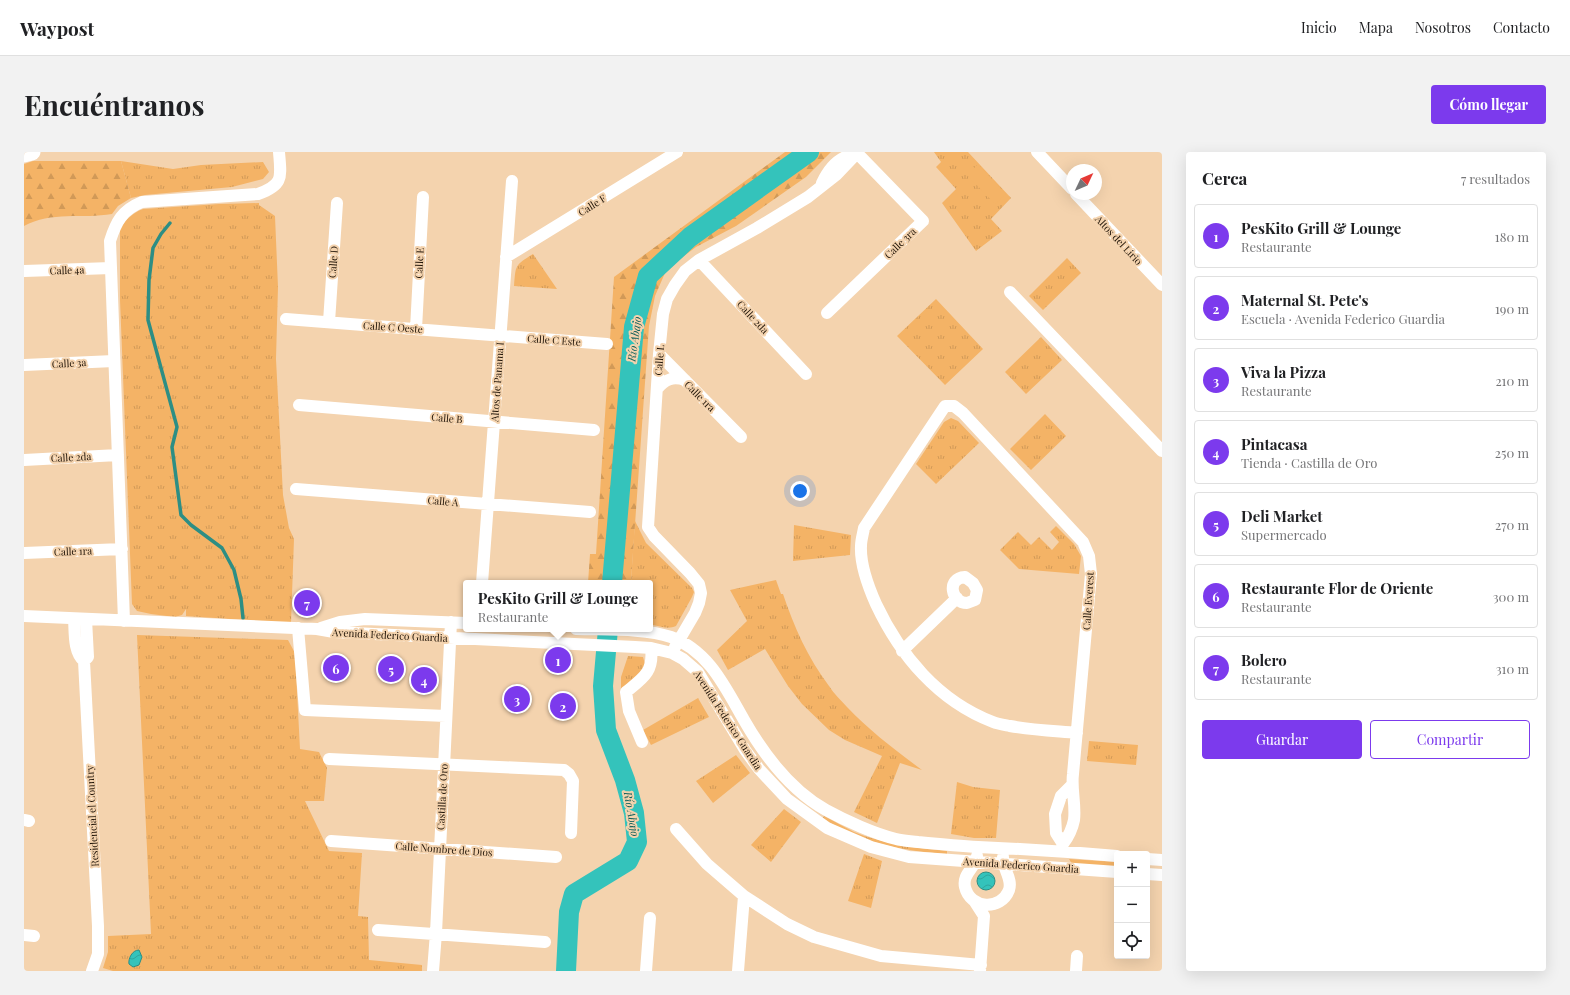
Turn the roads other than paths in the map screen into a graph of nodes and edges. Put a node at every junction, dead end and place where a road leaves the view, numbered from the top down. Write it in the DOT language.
graph roads {
  1 [pos="32,152"];
  2 [pos="279,152"];
  3 [pos="677,152"];
  4 [pos="1037,152"];
  5 [pos="857,153"];
  6 [pos="24,154"];
  7 [pos="512,181"];
  8 [pos="1066,183"];
  9 [pos="423,197"];
  10 [pos="1082,200"];
  11 [pos="337,203"];
  12 [pos="506,257"];
  13 [pos="699,260"];
  14 [pos="111,268"];
  15 [pos="24,271"];
  16 [pos="1162,285"];
  17 [pos="1010,292"];
  18 [pos="827,313"];
  19 [pos="286,319"];
  20 [pos="329,322"];
  21 [pos="416,329"];
  22 [pos="500,336"];
  23 [pos="607,344"];
  24 [pos="659,354"];
  25 [pos="114,361"];
  26 [pos="24,365"];
  27 [pos="806,374"];
  28 [pos="685,380"];
  29 [pos="657,389"];
  30 [pos="299,405"];
  31 [pos="494,422"];
  32 [pos="594,430"];
  33 [pos="741,437"];
  34 [pos="1162,451"];
  35 [pos="118,455"];
  36 [pos="24,460"];
  37 [pos="296,489"];
  38 [pos="488,504"];
  39 [pos="590,512"];
  40 [pos="122,549"];
  41 [pos="24,553"];
  42 [pos="482,580"];
  43 [pos="956,598"];
  44 [pos="24,616"];
  45 [pos="80,619"];
  46 [pos="124,621"];
  47 [pos="451,622"];
  48 [pos="463,623"];
  49 [pos="298,628"];
  50 [pos="318,629"];
  51 [pos="636,632"];
  52 [pos="478,634"];
  53 [pos="450,638"];
  54 [pos="679,640"];
  55 [pos="651,648"];
  56 [pos="902,651"];
  57 [pos="672,653"];
  58 [pos="446,716"];
  59 [pos="1077,733"];
  60 [pos="642,742"];
  61 [pos="329,759"];
  62 [pos="444,766"];
  63 [pos="1072,785"];
  64 [pos="809,799"];
  65 [pos="800,810"];
  66 [pos="676,829"];
  67 [pos="571,834"];
  68 [pos="331,842"];
  69 [pos="977,846"];
  70 [pos="1004,848"];
  71 [pos="1062,848"];
  72 [pos="440,849"];
  73 [pos="1114,856"];
  74 [pos="556,857"];
  75 [pos="1150,859"];
  76 [pos="1162,860"];
  77 [pos="976,862"];
  78 [pos="1002,864"];
  79 [pos="1061,868"];
  80 [pos="1114,872"];
  81 [pos="1150,874"];
  82 [pos="1162,875"];
  83 [pos="744,896"];
  84 [pos="975,902"];
  85 [pos="996,904"];
  86 [pos="984,916"];
  87 [pos="650,918"];
  88 [pos="378,930"];
  89 [pos="436,933"];
  90 [pos="545,942"];
  91 [pos="1077,956"];
  92 [pos="980,968"];
  93 [pos="92,971"];
  94 [pos="432,971"];
  95 [pos="646,971"];
  96 [pos="738,971"];
  97 [pos="1076,971"];
  1 -- 6 [label="highway"];
  2 -- 14 [label="street"];
  3 -- 12 [label="street, Calle F"];
  4 -- 8 [label="street"];
  5 -- 13 [label="street, Calle L"];
  5 -- 18 [label="street, Calle 3ra"];
  7 -- 12 [label="street, Altos de Panama I"];
  9 -- 21 [label="street, Calle E"];
  10 -- 16 [label="street, Altos del Lirio"];
  11 -- 20 [label="street, Calle D"];
  12 -- 22 [label="street, Altos de Panama I"];
  13 -- 24 [label="street, Calle L"];
  13 -- 27 [label="street, Calle 2da"];
  14 -- 15 [label="street, Calle 4a"];
  14 -- 25 [label="street"];
  17 -- 34 [label="street"];
  19 -- 20 [label="street, Calle C Oeste"];
  20 -- 21 [label="street, Calle C Oeste"];
  21 -- 22 [label="street, Calle C Oeste"];
  22 -- 23 [label="street, Calle C Este"];
  22 -- 31 [label="street, Altos de Panama I"];
  24 -- 28 [label="street, Calle 1ra"];
  24 -- 29 [label="street, Calle L"];
  25 -- 26 [label="street, Calle 3a"];
  25 -- 35 [label="street"];
  28 -- 29 [label="street"];
  28 -- 33 [label="street, Calle 1ra"];
  29 -- 54 [label="street, Calle L"];
  30 -- 31 [label="street, Calle B"];
  31 -- 32 [label="street, Calle B"];
  31 -- 38 [label="street, Altos de Panama I"];
  35 -- 36 [label="street, Calle 2da"];
  35 -- 40 [label="street"];
  37 -- 38 [label="street, Calle A"];
  38 -- 39 [label="street, Calle A"];
  38 -- 42 [label="street, Altos de Panama I"];
  40 -- 41 [label="street, Calle 1ra"];
  40 -- 46 [label="street"];
  43 -- 56 [label="street"];
  44 -- 45 [label="street, Avenida Federico Guardia"];
  45 -- 46 [label="street, Avenida Federico Guardia"];
  45 -- 93 [label="street, Residencial el Country"];
  46 -- 49 [label="street, Avenida Federico Guardia"];
  47 -- 48 [label="street, Avenida Federico Guardia"];
  47 -- 50 [label="street, Avenida Federico Guardia"];
  47 -- 53 [label="street, Castilla de Oro"];
  49 -- 50 [label="street, Avenida Federico Guardia"];
  49 -- 58 [label="street"];
  50 -- 53 [label="street, Avenida Federico Guardia"];
  51 -- 54 [label="street, Avenida Federico Guardia"];
  52 -- 53 [label="street, Avenida Federico Guardia"];
  52 -- 55 [label="street, Avenida Federico Guardia"];
  53 -- 58 [label="street, Castilla de Oro"];
  54 -- 57 [label="street"];
  54 -- 64 [label="street, Avenida Federico Guardia"];
  55 -- 57 [label="street, Avenida Federico Guardia"];
  55 -- 60 [label="street"];
  56 -- 59 [label="street"];
  56 -- 59 [label="street, Calle Everest"];
  57 -- 65 [label="street, Avenida Federico Guardia"];
  58 -- 62 [label="street, Castilla de Oro"];
  59 -- 63 [label="street, Calle Everest"];
  61 -- 62 [label="street"];
  62 -- 67 [label="street"];
  62 -- 72 [label="street, Castilla de Oro"];
  63 -- 71 [label="street, Calle Everest"];
  63 -- 71 [label="street, Calle Everest"];
  64 -- 65 [label="street"];
  64 -- 69 [label="street, Avenida Federico Guardia"];
  65 -- 77 [label="street, Avenida Federico Guardia"];
  66 -- 83 [label="street"];
  68 -- 72 [label="street, Calle Nombre de Dios"];
  69 -- 70 [label="street, Avenida Federico Guardia"];
  69 -- 77 [label="street"];
  70 -- 71 [label="street, Avenida Federico Guardia"];
  70 -- 78 [label="street"];
  71 -- 73 [label="street, Avenida Federico Guardia"];
  71 -- 79 [label="street, Calle Everest"];
  72 -- 74 [label="street, Calle Nombre de Dios"];
  72 -- 89 [label="street, Castilla de Oro"];
  75 -- 76 [label="street"];
  77 -- 78 [label="street, Avenida Federico Guardia"];
  77 -- 84 [label="street"];
  78 -- 79 [label="street, Avenida Federico Guardia"];
  78 -- 85 [label="street"];
  79 -- 80 [label="street, Avenida Federico Guardia"];
  81 -- 82 [label="street"];
  83 -- 92 [label="street"];
  83 -- 96 [label="street"];
  84 -- 85 [label="street"];
  84 -- 86 [label="street"];
  85 -- 86 [label="street"];
  86 -- 92 [label="street"];
  87 -- 95 [label="street"];
  88 -- 89 [label="street"];
  89 -- 90 [label="street"];
  89 -- 94 [label="street, Castilla de Oro"];
  91 -- 97 [label="street"];
}
